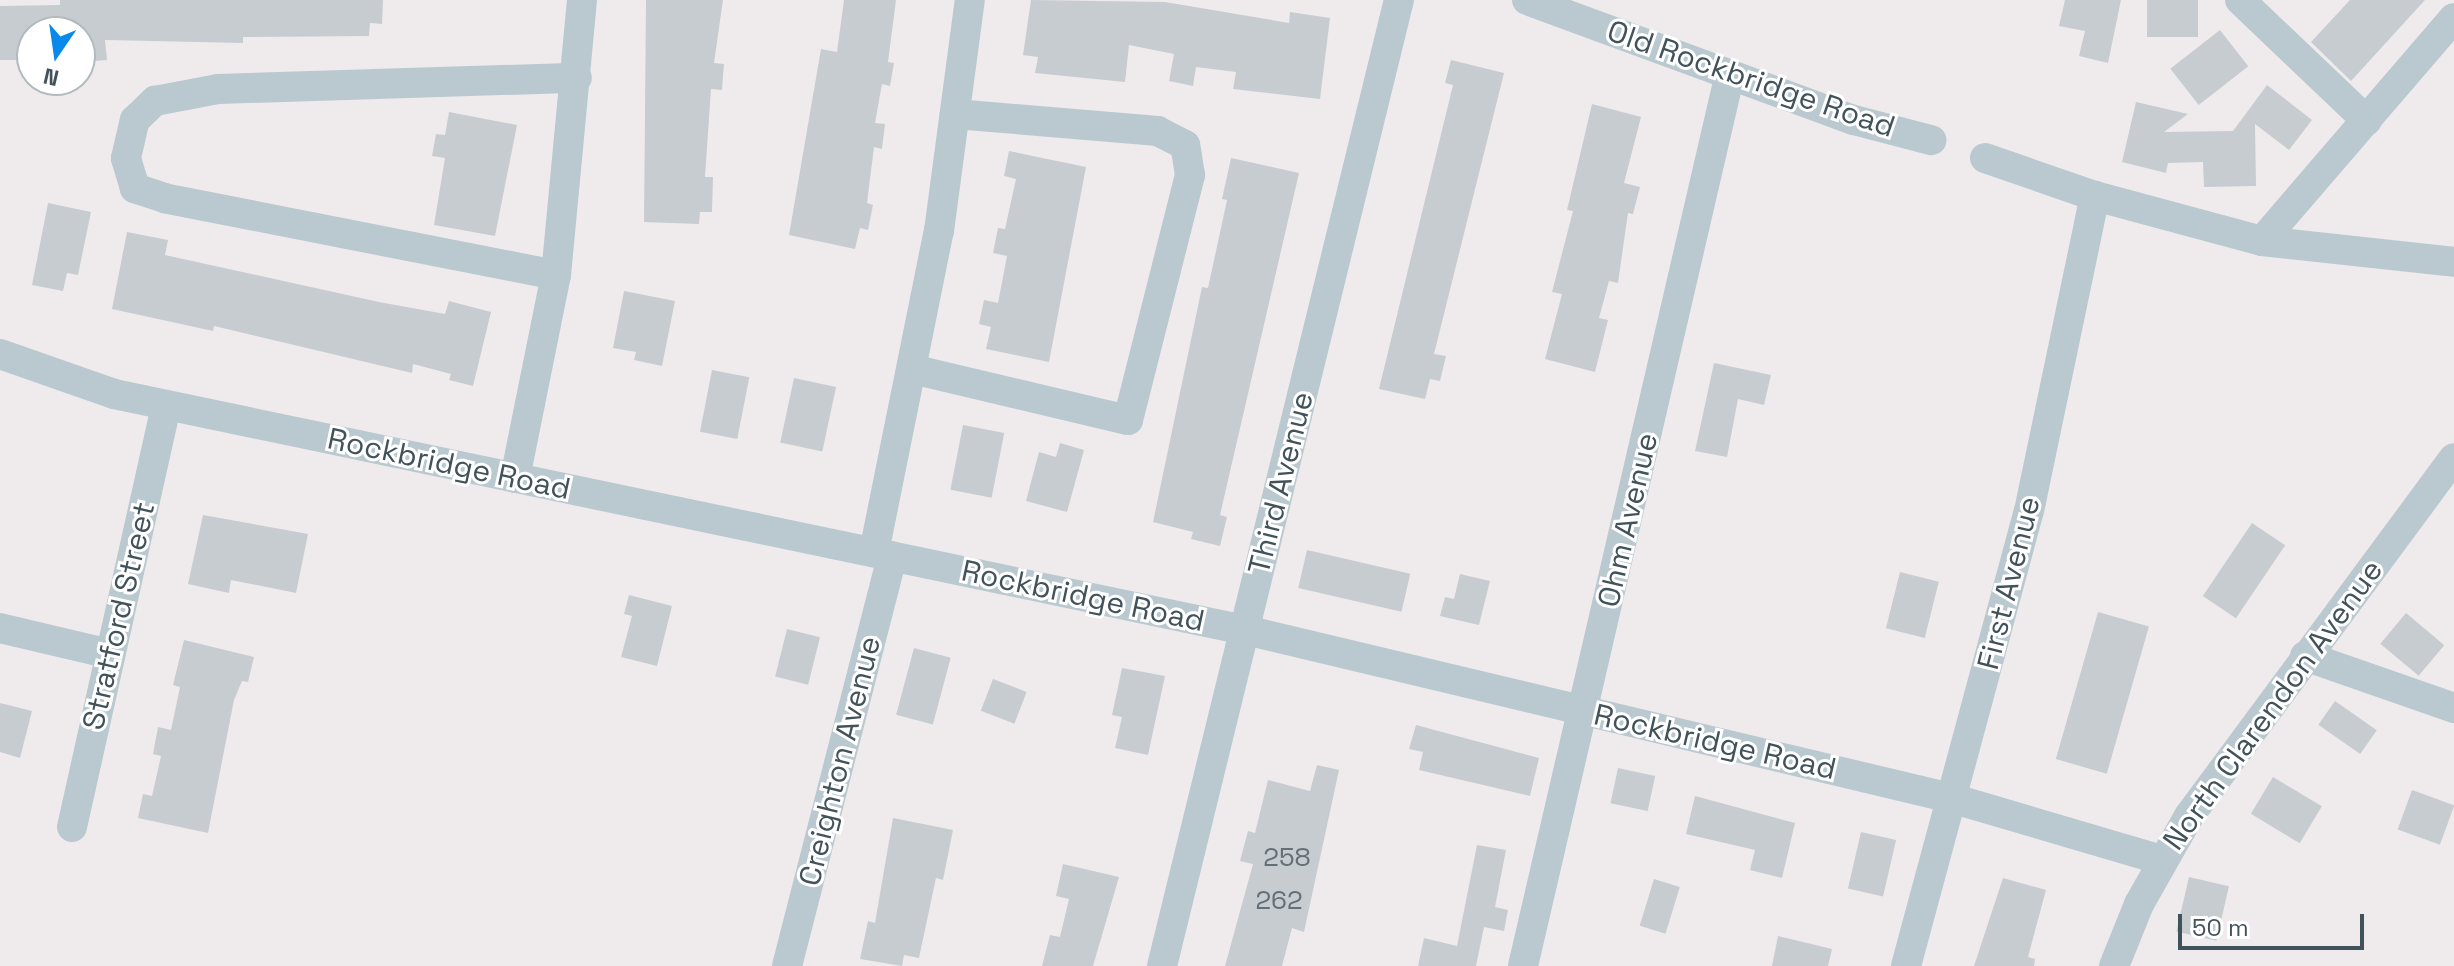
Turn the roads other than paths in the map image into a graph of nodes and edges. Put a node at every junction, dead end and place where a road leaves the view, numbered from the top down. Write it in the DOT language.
graph roads {
  1 [pos="582,0"];
  2 [pos="970,0"];
  3 [pos="1399,0"];
  4 [pos="1527,0"];
  5 [pos="2240,0"];
  6 [pos="2454,18"];
  7 [pos="1730,74"];
  8 [pos="577,78"];
  9 [pos="955,114"];
  10 [pos="2367,121"];
  11 [pos="1931,140"];
  12 [pos="1985,158"];
  13 [pos="2095,196"];
  14 [pos="2262,241"];
  15 [pos="2454,262"];
  16 [pos="556,275"];
  17 [pos="0,354"];
  18 [pos="912,369"];
  19 [pos="166,405"];
  20 [pos="2454,458"];
  21 [pos="515,478"];
  22 [pos="883,554"];
  23 [pos="0,628"];
  24 [pos="1245,630"];
  25 [pos="110,654"];
  26 [pos="2305,656"];
  27 [pos="2454,708"];
  28 [pos="1584,711"];
  29 [pos="1951,798"];
  30 [pos="72,827"];
  31 [pos="2162,860"];
  32 [pos="787,966"];
  33 [pos="1162,966"];
  34 [pos="1523,966"];
  35 [pos="1906,966"];
  36 [pos="2114,966"];
  1 -- 8 [label="street"];
  2 -- 9 [label="street, Creighton Avenue"];
  3 -- 24 [label="street, Third Avenue"];
  4 -- 7 [label="street, Old Rockbridge Road"];
  5 -- 10 [label="street"];
  6 -- 10 [label="street"];
  7 -- 11 [label="street, Old Rockbridge Road"];
  7 -- 28 [label="street, Ohm Avenue"];
  8 -- 16 [label="street"];
  8 -- 16 [label="street"];
  9 -- 18 [label="street, Creighton Avenue"];
  9 -- 18 [label="street"];
  10 -- 14 [label="street"];
  12 -- 13 [label="street"];
  13 -- 14 [label="street"];
  13 -- 29 [label="street, First Avenue"];
  14 -- 15 [label="street"];
  16 -- 21 [label="street"];
  17 -- 19 [label="street, Rockbridge Road"];
  18 -- 22 [label="street, Creighton Avenue"];
  19 -- 21 [label="street, Rockbridge Road"];
  19 -- 25 [label="street, Stratford Street"];
  20 -- 26 [label="street, North Clarendon Avenue"];
  21 -- 22 [label="street, Rockbridge Road"];
  22 -- 24 [label="street, Rockbridge Road"];
  22 -- 32 [label="street, Creighton Avenue"];
  23 -- 25 [label="street"];
  24 -- 28 [label="street, Rockbridge Road"];
  24 -- 33 [label="street, Third Avenue"];
  25 -- 30 [label="street, Stratford Street"];
  26 -- 27 [label="street"];
  26 -- 31 [label="street, North Clarendon Avenue"];
  28 -- 29 [label="street, Rockbridge Road"];
  28 -- 34 [label="street, Ohm Avenue"];
  29 -- 31 [label="street, Rockbridge Road"];
  29 -- 35 [label="street, First Avenue"];
  31 -- 36 [label="street, North Clarendon Avenue"];
}
